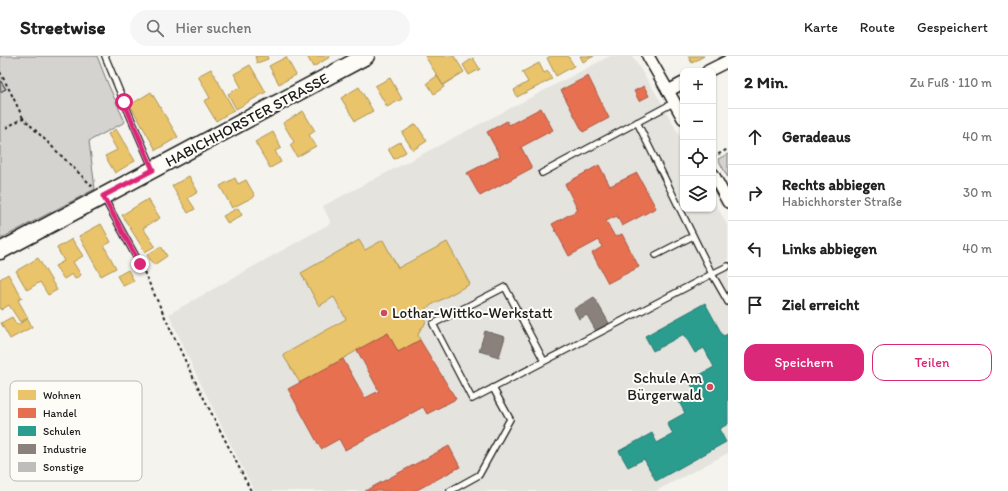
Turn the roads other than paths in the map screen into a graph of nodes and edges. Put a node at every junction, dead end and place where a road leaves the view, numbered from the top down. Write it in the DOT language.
graph roads {
  1 [pos="105,56"];
  2 [pos="366,56"];
  3 [pos="648,56"];
  4 [pos="728,61"];
  5 [pos="714,68"];
  6 [pos="680,85"];
  7 [pos="668,91"];
  8 [pos="675,102"];
  9 [pos="680,112"];
  10 [pos="637,122"];
  11 [pos="153,170"];
  12 [pos="542,173"];
  13 [pos="714,176"];
  14 [pos="103,196"];
  15 [pos="728,202"];
  16 [pos="694,236"];
  17 [pos="0,250"];
  18 [pos="656,255"];
  19 [pos="140,264"];
  20 [pos="728,266"];
  21 [pos="712,274"];
  22 [pos="728,302"];
  23 [pos="544,361"];
  24 [pos="493,388"];
  25 [pos="450,491"];
  1 -- 11 [label="lane"];
  2 -- 11 [label="main road, HABICHHORSTER STRASSE"];
  3 -- 7 [label="street"];
  4 -- 5 [label="street"];
  6 -- 7 [label="street"];
  7 -- 8 [label="street"];
  8 -- 9 [label="street"];
  8 -- 10 [label="lane"];
  10 -- 12 [label="lane"];
  10 -- 16 [label="lane"];
  11 -- 14 [label="main road, HABICHHORSTER STRASSE"];
  13 -- 15 [label="street"];
  14 -- 17 [label="main road, HABICHHORSTER STRASSE"];
  14 -- 19 [label="lane"];
  16 -- 18 [label="lane"];
  16 -- 21 [label="lane"];
  20 -- 21 [label="lane"];
  21 -- 22 [label="lane"];
  21 -- 23 [label="lane"];
  23 -- 24 [label="lane"];
  23 -- 24 [label="lane"];
  24 -- 25 [label="lane"];
}
